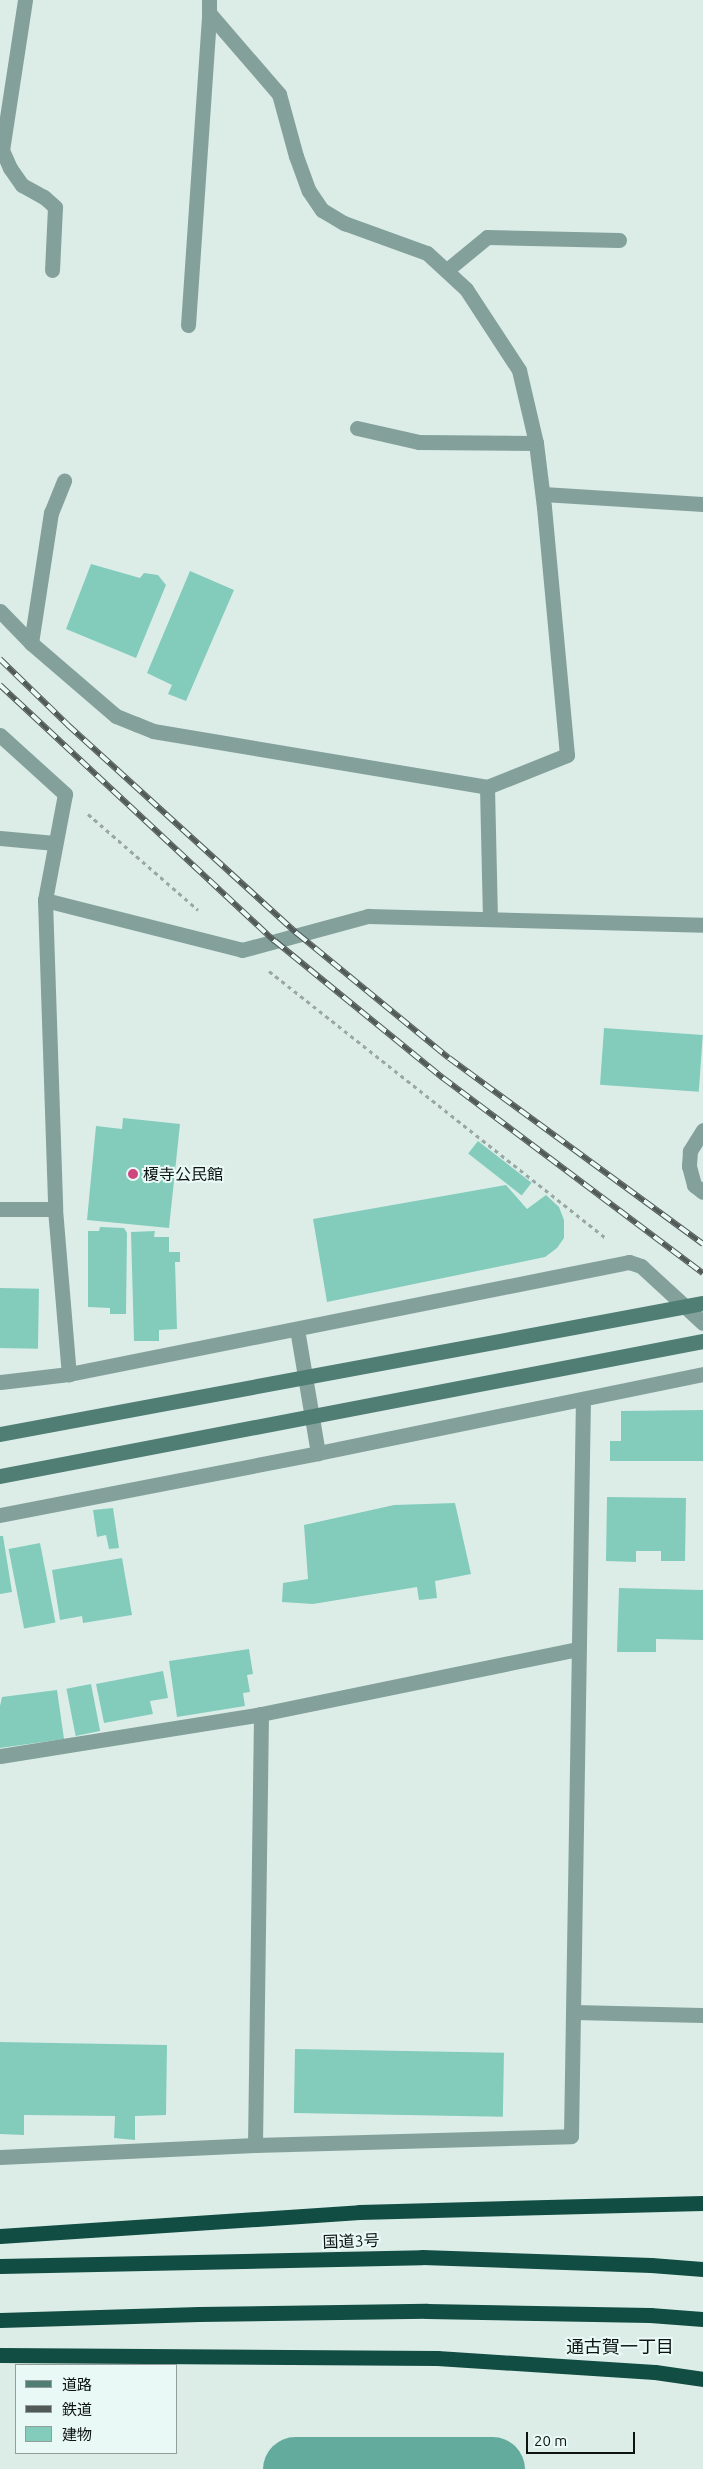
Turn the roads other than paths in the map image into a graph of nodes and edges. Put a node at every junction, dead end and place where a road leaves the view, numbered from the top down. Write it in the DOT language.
graph roads {
  1 [pos="25,0"];
  2 [pos="209,6"];
  3 [pos="620,240"];
  4 [pos="52,270"];
  5 [pos="447,270"];
  6 [pos="188,325"];
  7 [pos="357,428"];
  8 [pos="536,443"];
  9 [pos="64,481"];
  10 [pos="543,494"];
  11 [pos="703,504"];
  12 [pos="0,612"];
  13 [pos="31,643"];
  14 [pos="0,734"];
  15 [pos="486,787"];
  16 [pos="0,838"];
  17 [pos="55,842"];
  18 [pos="45,900"];
  19 [pos="490,918"];
  20 [pos="703,925"];
  21 [pos="703,1130"];
  22 [pos="703,1192"];
  23 [pos="0,1209"];
  24 [pos="55,1209"];
  25 [pos="703,1303"];
  26 [pos="703,1323"];
  27 [pos="296,1329"];
  28 [pos="703,1341"];
  29 [pos="69,1374"];
  30 [pos="703,1374"];
  31 [pos="0,1382"];
  32 [pos="583,1400"];
  33 [pos="0,1434"];
  34 [pos="318,1453"];
  35 [pos="0,1476"];
  36 [pos="0,1515"];
  37 [pos="578,1649"];
  38 [pos="261,1714"];
  39 [pos="0,1756"];
  40 [pos="574,2012"];
  41 [pos="703,2015"];
  42 [pos="256,2145"];
  43 [pos="0,2157"];
  44 [pos="703,2203"];
  45 [pos="0,2236"];
  46 [pos="0,2266"];
  47 [pos="703,2269"];
  48 [pos="703,2319"];
  49 [pos="0,2320"];
  50 [pos="0,2355"];
  51 [pos="703,2379"];
  1 -- 4 [label="street"];
  2 -- 5 [label="street"];
  2 -- 6 [label="street"];
  3 -- 5 [label="street"];
  5 -- 8 [label="street"];
  7 -- 8 [label="street"];
  8 -- 10 [label="street"];
  9 -- 13 [label="street"];
  10 -- 11 [label="street"];
  10 -- 15 [label="street"];
  12 -- 13 [label="street"];
  13 -- 15 [label="street"];
  14 -- 17 [label="street"];
  15 -- 19 [label="street"];
  16 -- 17 [label="street"];
  17 -- 18 [label="street"];
  18 -- 19 [label="street"];
  18 -- 24 [label="street"];
  19 -- 20 [label="street"];
  21 -- 22 [label="street"];
  23 -- 24 [label="street"];
  24 -- 29 [label="street"];
  25 -- 33 [label="street"];
  26 -- 27 [label="street"];
  27 -- 29 [label="street"];
  27 -- 34 [label="street"];
  28 -- 35 [label="street"];
  29 -- 31 [label="street"];
  30 -- 32 [label="street"];
  32 -- 34 [label="street"];
  32 -- 37 [label="street"];
  34 -- 36 [label="street"];
  37 -- 38 [label="street"];
  37 -- 40 [label="street"];
  38 -- 39 [label="street"];
  38 -- 42 [label="street"];
  40 -- 41 [label="street"];
  40 -- 42 [label="street"];
  42 -- 43 [label="street"];
  44 -- 45 [label="highway"];
  46 -- 47 [label="highway, 国道3号"];
  48 -- 49 [label="highway"];
  50 -- 51 [label="highway"];
}
